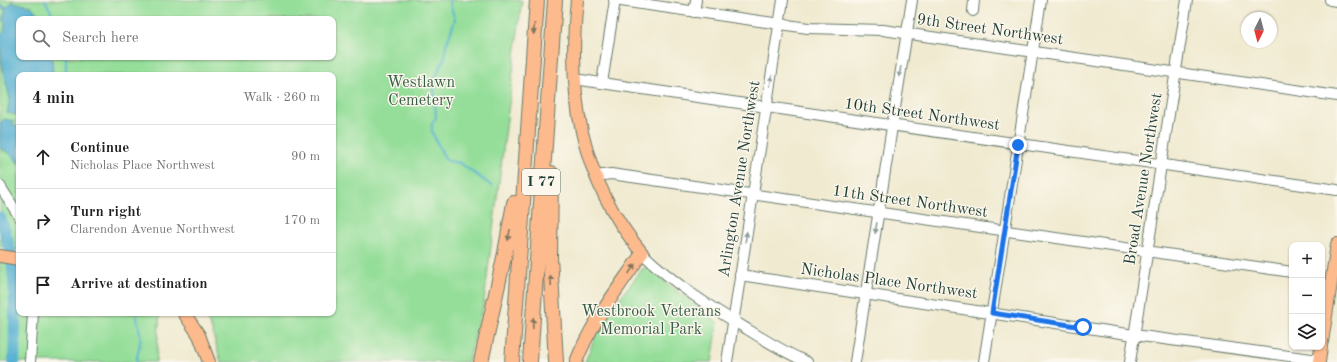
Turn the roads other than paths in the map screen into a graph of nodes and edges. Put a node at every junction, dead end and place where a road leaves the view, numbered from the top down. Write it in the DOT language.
graph roads {
  1 [pos="537,0"];
  2 [pos="577,0"];
  3 [pos="615,0"];
  4 [pos="696,0"];
  5 [pos="783,0"];
  6 [pos="912,0"];
  7 [pos="974,0"];
  8 [pos="1041,0"];
  9 [pos="1187,0"];
  10 [pos="1330,0"];
  11 [pos="555,1"];
  12 [pos="1337,1"];
  13 [pos="973,11"];
  14 [pos="694,12"];
  15 [pos="780,25"];
  16 [pos="906,33"];
  17 [pos="1032,52"];
  18 [pos="532,58"];
  19 [pos="1176,72"];
  20 [pos="574,79"];
  21 [pos="602,83"];
  22 [pos="1337,96"];
  23 [pos="766,108"];
  24 [pos="892,126"];
  25 [pos="1018,145"];
  26 [pos="1161,165"];
  27 [pos="595,176"];
  28 [pos="0,186"];
  29 [pos="1337,190"];
  30 [pos="753,194"];
  31 [pos="16,211"];
  32 [pos="878,213"];
  33 [pos="1004,231"];
  34 [pos="1337,244"];
  35 [pos="1147,252"];
  36 [pos="642,253"];
  37 [pos="0,256"];
  38 [pos="16,259"];
  39 [pos="1289,272"];
  40 [pos="740,275"];
  41 [pos="1330,278"];
  42 [pos="865,294"];
  43 [pos="992,313"];
  44 [pos="34,316"];
  45 [pos="186,316"];
  46 [pos="1325,318"];
  47 [pos="733,320"];
  48 [pos="1134,335"];
  49 [pos="1321,350"];
  50 [pos="1319,361"];
  51 [pos="30,362"];
  52 [pos="209,362"];
  53 [pos="481,362"];
  54 [pos="512,362"];
  55 [pos="530,362"];
  56 [pos="556,362"];
  57 [pos="576,362"];
  58 [pos="727,362"];
  59 [pos="806,362"];
  60 [pos="855,362"];
  61 [pos="984,362"];
  62 [pos="1130,362"];
  1 -- 18 [label="highway, I 77, one-way"];
  2 -- 20 [label="main road"];
  3 -- 14 [label="street, 9th Street Northwest"];
  3 -- 21 [label="street"];
  4 -- 14 [label="street"];
  5 -- 15 [label="street, Arlington Avenue Northwest"];
  6 -- 16 [label="street"];
  7 -- 13 [label="street"];
  8 -- 17 [label="street"];
  9 -- 19 [label="street, Broad Avenue Northwest"];
  10 -- 12 [label="street"];
  55 -- 11 [label="highway, I 77, one-way"];
  56 -- 11 [label="highway, one-way"];
  14 -- 15 [label="street, 9th Street Northwest"];
  15 -- 16 [label="street, 9th Street Northwest"];
  23 -- 15 [label="street, Arlington Avenue Northwest, one-way"];
  16 -- 17 [label="street, 9th Street Northwest"];
  16 -- 24 [label="street, one-way"];
  17 -- 19 [label="street, 9th Street Northwest"];
  17 -- 25 [label="street"];
  18 -- 53 [label="highway, one-way"];
  18 -- 54 [label="highway, I 77"];
  19 -- 22 [label="street, 9th Street Northwest"];
  19 -- 26 [label="street, Broad Avenue Northwest"];
  20 -- 21 [label="street, 10th Street Northwest"];
  20 -- 27 [label="main road"];
  21 -- 23 [label="street, 10th Street Northwest"];
  23 -- 24 [label="street, 10th Street Northwest"];
  23 -- 30 [label="street, Arlington Avenue Northwest"];
  24 -- 25 [label="street, 10th Street Northwest"];
  24 -- 32 [label="street"];
  25 -- 26 [label="street, 10th Street Northwest"];
  25 -- 33 [label="street"];
  26 -- 29 [label="street, 10th Street Northwest"];
  26 -- 35 [label="street, Broad Avenue Northwest"];
  27 -- 30 [label="street, 11th Street Northwest"];
  27 -- 36 [label="main road"];
  28 -- 31 [label="street"];
  30 -- 32 [label="street, 11th Street Northwest"];
  40 -- 30 [label="street, Arlington Avenue Northwest, one-way"];
  32 -- 33 [label="street, 11th Street Northwest"];
  32 -- 42 [label="street, one-way"];
  33 -- 35 [label="street, 11th Street Northwest"];
  33 -- 43 [label="street"];
  34 -- 41 [label="main road"];
  35 -- 39 [label="street, 11th Street Northwest"];
  35 -- 48 [label="street, Broad Avenue Northwest"];
  36 -- 47 [label="street"];
  57 -- 36 [label="main road, one-way"];
  37 -- 38 [label="main road"];
  40 -- 42 [label="street, Nicholas Place Northwest"];
  40 -- 47 [label="street, Arlington Avenue Northwest"];
  41 -- 46 [label="main road"];
  42 -- 43 [label="street, Nicholas Place Northwest"];
  42 -- 60 [label="street"];
  43 -- 48 [label="street, Nicholas Place Northwest"];
  43 -- 61 [label="street"];
  44 -- 51 [label="street"];
  45 -- 52 [label="main road"];
  47 -- 58 [label="street, Arlington Avenue Northwest"];
  47 -- 59 [label="street"];
  48 -- 50 [label="street, Nicholas Place Northwest"];
  48 -- 62 [label="street, Broad Avenue Northwest"];
  49 -- 50 [label="main road"];
}
